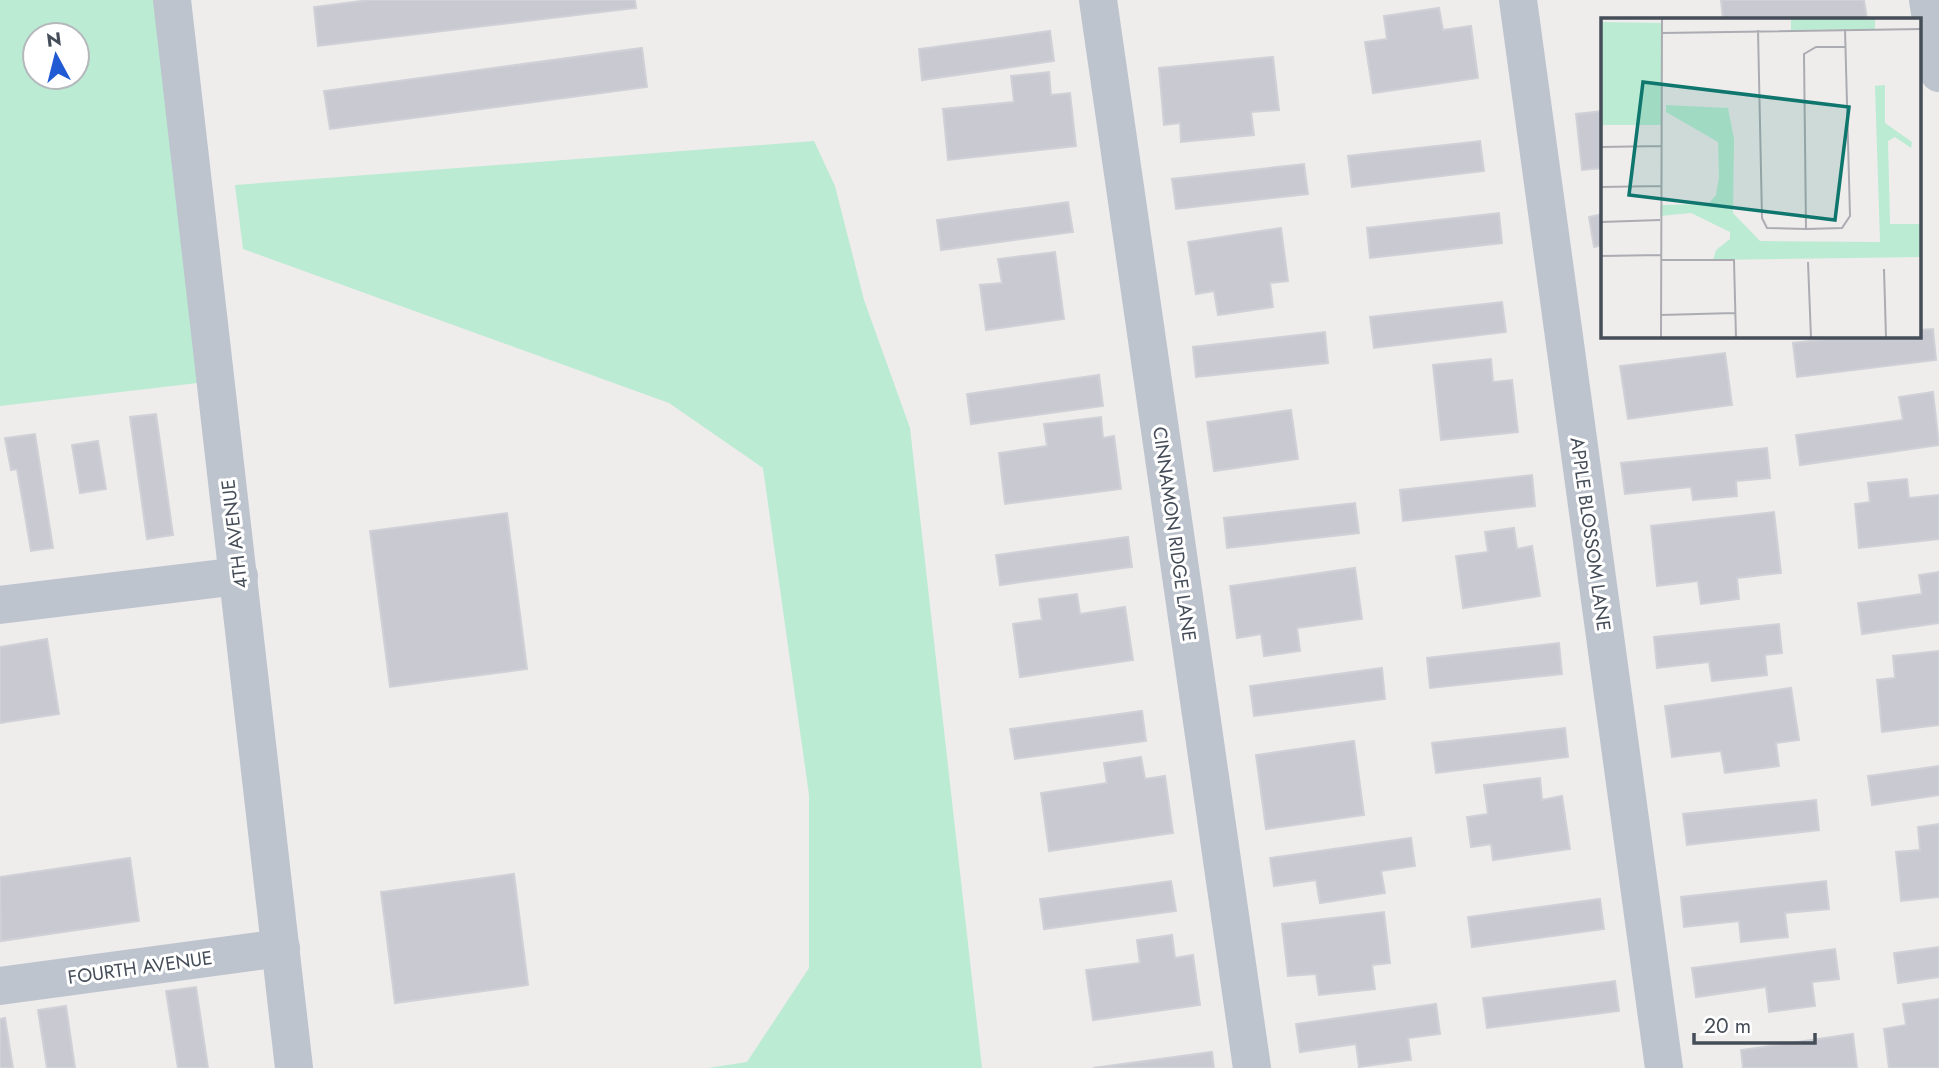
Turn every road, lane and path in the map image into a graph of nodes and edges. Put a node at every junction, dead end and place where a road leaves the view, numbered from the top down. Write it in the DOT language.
graph roads {
  1 [pos="172,0"];
  2 [pos="1098,0"];
  3 [pos="1518,0"];
  4 [pos="1928,0"];
  5 [pos="1939,73"];
  6 [pos="239,576"];
  7 [pos="0,605"];
  8 [pos="281,948"];
  9 [pos="0,986"];
  10 [pos="294,1068"];
  11 [pos="1252,1068"];
  12 [pos="1664,1068"];
  1 -- 6 [label="street, 4TH AVENUE"];
  2 -- 11 [label="street, CINNAMON RIDGE LANE"];
  3 -- 12 [label="street, APPLE BLOSSOM LANE"];
  4 -- 5 [label="street"];
  6 -- 7 [label="street"];
  6 -- 8 [label="street, 4TH AVENUE"];
  8 -- 9 [label="street, FOURTH AVENUE"];
  8 -- 10 [label="street, 4TH AVENUE"];
}
